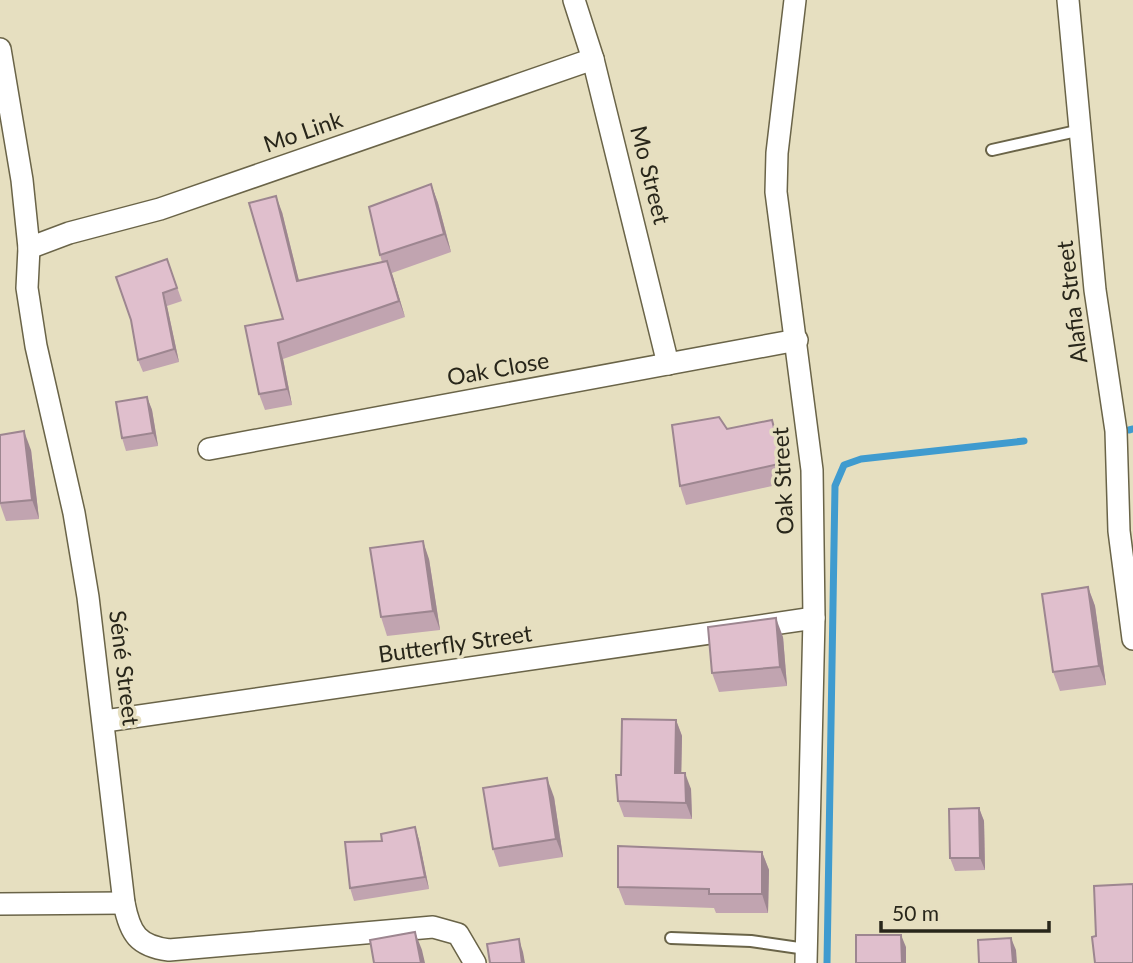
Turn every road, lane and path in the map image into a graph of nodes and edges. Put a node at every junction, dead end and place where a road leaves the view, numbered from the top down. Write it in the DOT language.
graph roads {
  1 [pos="574,0"];
  2 [pos="795,0"];
  3 [pos="1068,0"];
  4 [pos="0,49"];
  5 [pos="593,59"];
  6 [pos="1081,130"];
  7 [pos="992,150"];
  8 [pos="29,248"];
  9 [pos="797,340"];
  10 [pos="668,364"];
  11 [pos="209,449"];
  12 [pos="814,618"];
  13 [pos="1133,639"];
  14 [pos="105,721"];
  15 [pos="124,903"];
  16 [pos="0,904"];
  17 [pos="671,939"];
  18 [pos="806,956"];
  19 [pos="475,963"];
  1 -- 5 [label="street, Mo Street"];
  2 -- 9 [label="street, Oak Street"];
  3 -- 6 [label="street, Alafia Street"];
  4 -- 8 [label="street, Séné Street"];
  5 -- 8 [label="street, Mo Link"];
  5 -- 10 [label="street, Mo Street"];
  6 -- 7 [label="lane"];
  6 -- 13 [label="street, Alafia Street"];
  8 -- 14 [label="street, Séné Street"];
  9 -- 10 [label="street, Oak Close"];
  9 -- 12 [label="street, Oak Street"];
  10 -- 11 [label="street, Oak Close"];
  12 -- 14 [label="street, Butterfly Street"];
  12 -- 18 [label="street, Oak Street"];
  14 -- 15 [label="street, Séné Street"];
  15 -- 16 [label="street"];
  15 -- 19 [label="street, Séné Street"];
  17 -- 18 [label="lane"];
}
